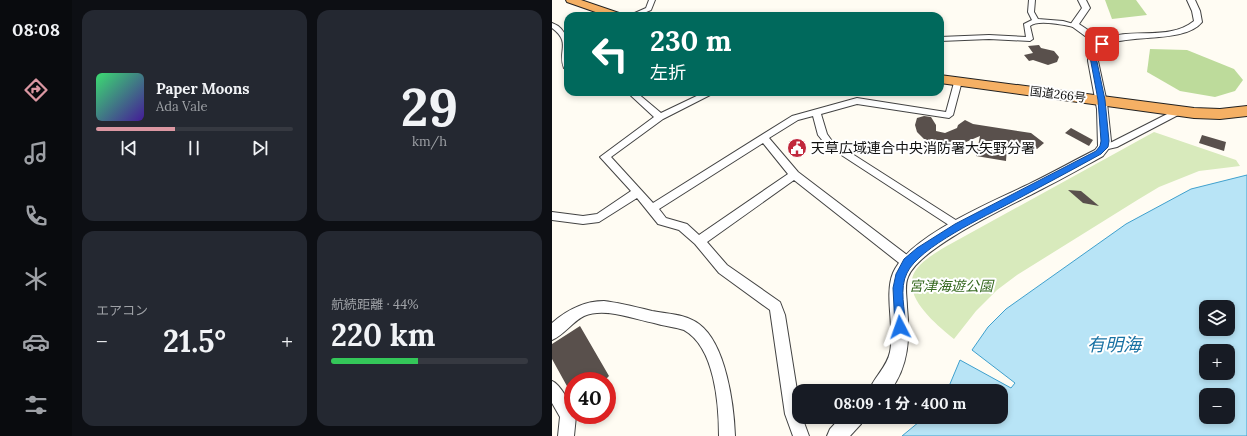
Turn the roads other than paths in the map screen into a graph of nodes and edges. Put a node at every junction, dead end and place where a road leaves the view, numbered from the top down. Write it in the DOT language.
graph roads {
  1 [pos="571,0"];
  2 [pos="652,0"];
  3 [pos="1032,0"];
  4 [pos="1082,0"];
  5 [pos="1191,0"];
  6 [pos="606,12"];
  7 [pos="641,12"];
  8 [pos="1036,21"];
  9 [pos="552,25"];
  10 [pos="1074,25"];
  11 [pos="564,38"];
  12 [pos="944,39"];
  13 [pos="1102,44"];
  14 [pos="944,79"];
  15 [pos="958,81"];
  16 [pos="636,96"];
  17 [pos="704,96"];
  18 [pos="1102,100"];
  19 [pos="1179,111"];
  20 [pos="1247,111"];
  21 [pos="816,112"];
  22 [pos="660,117"];
  23 [pos="764,138"];
  24 [pos="1104,147"];
  25 [pos="794,175"];
  26 [pos="638,192"];
  27 [pos="651,209"];
  28 [pos="552,216"];
  29 [pos="958,227"];
  30 [pos="699,241"];
  31 [pos="908,262"];
  32 [pos="552,334"];
  33 [pos="883,384"];
  34 [pos="552,388"];
  35 [pos="848,424"];
  36 [pos="566,436"];
  37 [pos="727,436"];
  38 [pos="801,436"];
  39 [pos="837,436"];
  1 -- 6 [label="highway"];
  2 -- 7 [label="street"];
  3 -- 8 [label="street"];
  4 -- 10 [label="street"];
  5 -- 13 [label="street"];
  8 -- 10 [label="street"];
  8 -- 12 [label="street"];
  9 -- 11 [label="street"];
  10 -- 13 [label="street"];
  13 -- 18 [label="street"];
  14 -- 15 [label="highway, 国道266号"];
  15 -- 18 [label="highway, 国道266号"];
  15 -- 21 [label="street"];
  16 -- 22 [label="street"];
  17 -- 22 [label="street"];
  18 -- 19 [label="highway, 国道266号"];
  18 -- 24 [label="street"];
  19 -- 20 [label="highway, 国道266号"];
  19 -- 24 [label="street"];
  21 -- 23 [label="street"];
  21 -- 29 [label="street"];
  22 -- 26 [label="street"];
  23 -- 25 [label="street"];
  23 -- 27 [label="street"];
  24 -- 29 [label="street"];
  25 -- 30 [label="street"];
  25 -- 31 [label="street"];
  26 -- 27 [label="street"];
  26 -- 28 [label="street"];
  27 -- 30 [label="street"];
  29 -- 31 [label="street"];
  30 -- 38 [label="street"];
  31 -- 33 [label="street"];
  32 -- 37 [label="street"];
  34 -- 36 [label="street"];
  35 -- 39 [label="street"];
}
